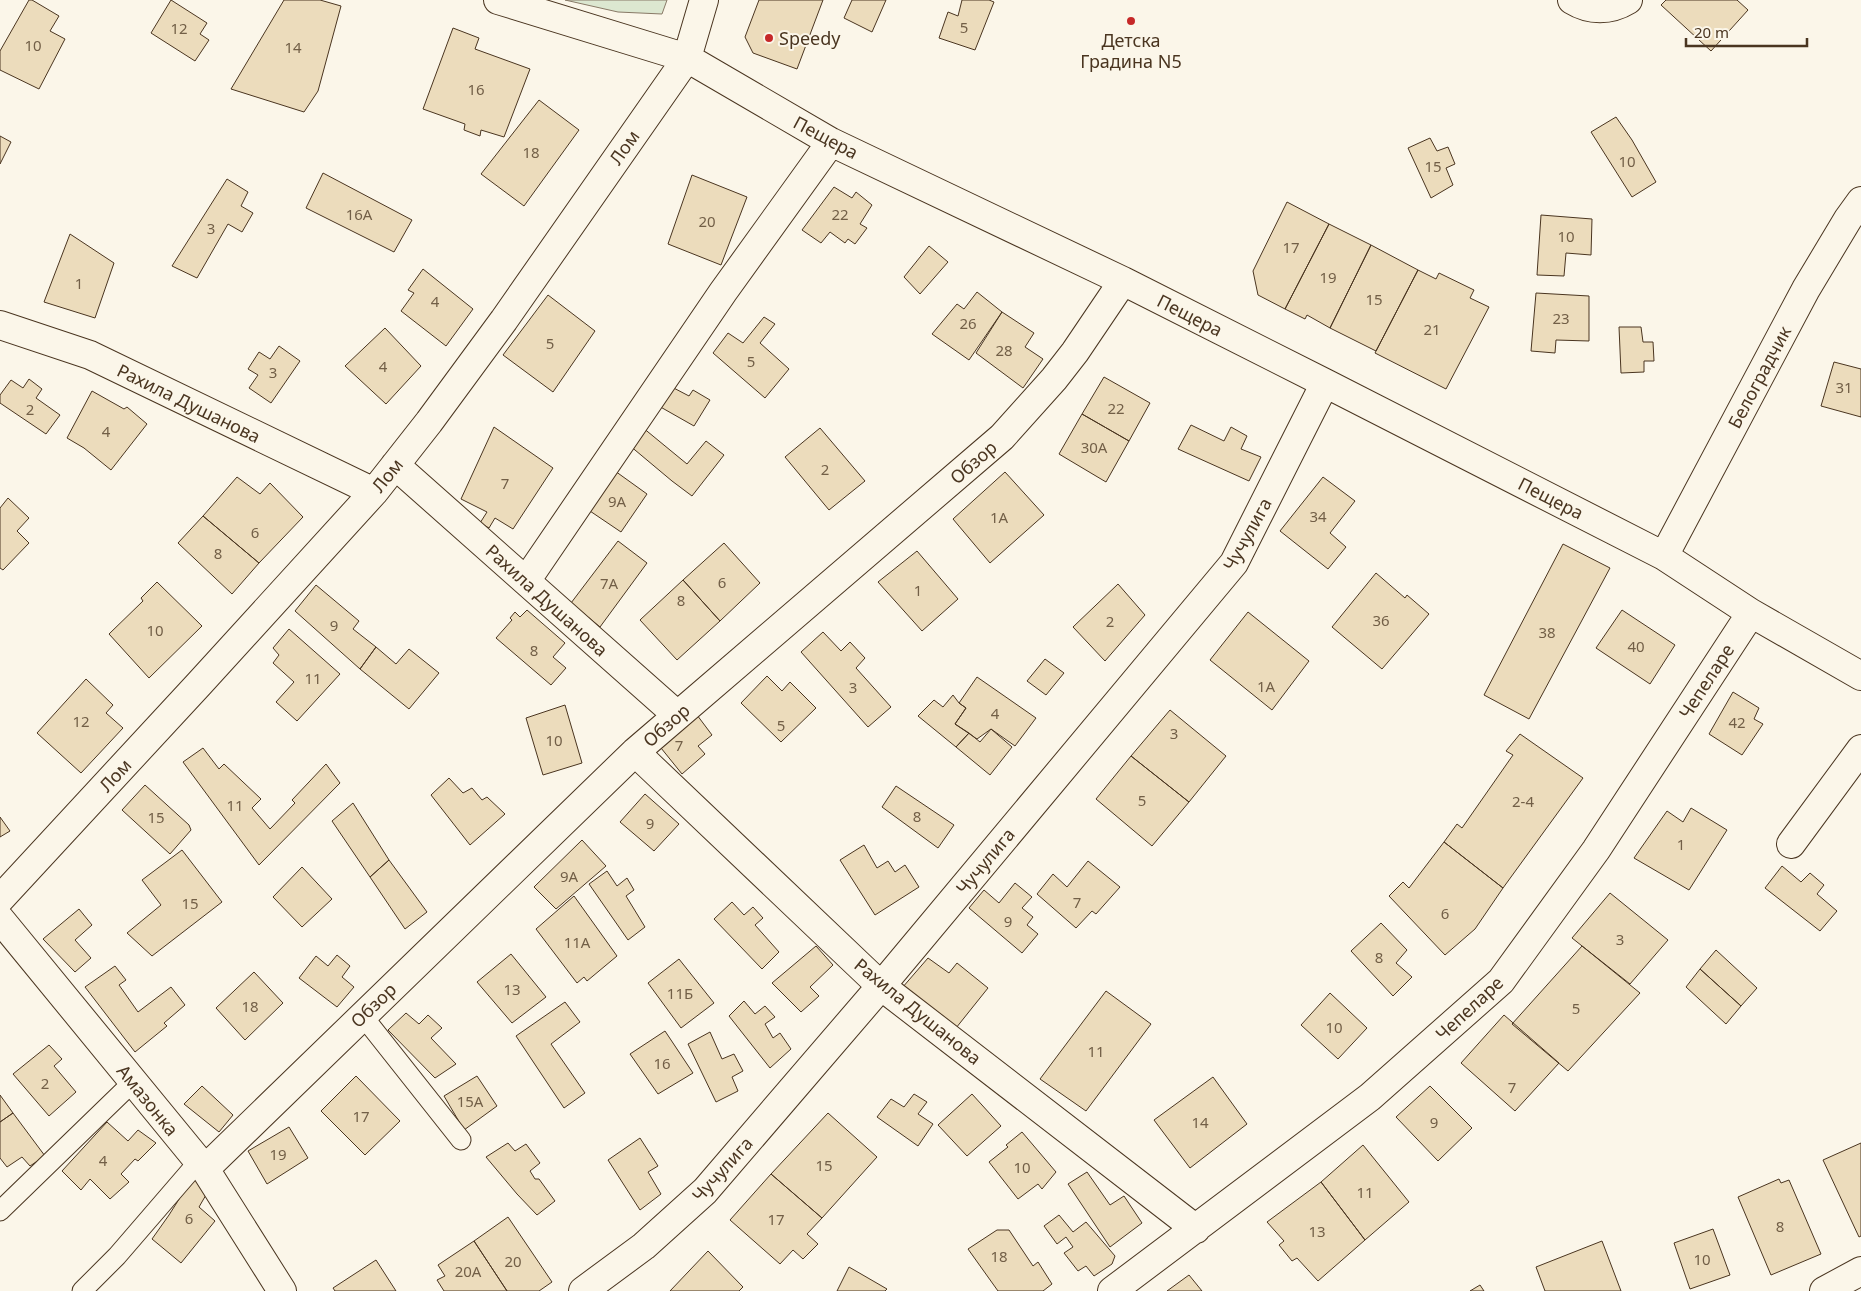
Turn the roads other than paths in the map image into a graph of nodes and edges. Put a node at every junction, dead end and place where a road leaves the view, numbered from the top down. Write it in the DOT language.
graph roads {
  1 [pos="498,0"];
  2 [pos="704,0"];
  3 [pos="1572,0"];
  4 [pos="1628,0"];
  5 [pos="687,58"];
  6 [pos="831,142"];
  7 [pos="1861,201"];
  8 [pos="1123,281"];
  9 [pos="0,325"];
  10 [pos="1326,383"];
  11 [pos="395,465"];
  12 [pos="374,492"];
  13 [pos="1664,556"];
  14 [pos="526,581"];
  15 [pos="1751,613"];
  16 [pos="1861,676"];
  17 [pos="677,715"];
  18 [pos="1861,749"];
  19 [pos="635,752"];
  20 [pos="1791,844"];
  21 [pos="0,899"];
  22 [pos="0,919"];
  23 [pos="881,986"];
  24 [pos="362,1016"];
  25 [pos="134,1081"];
  26 [pos="461,1140"];
  27 [pos="201,1165"];
  28 [pos="0,1211"];
  29 [pos="1196,1228"];
  30 [pos="1861,1271"];
  31 [pos="82,1291"];
  32 [pos="282,1291"];
  33 [pos="583,1291"];
  34 [pos="1112,1291"];
  35 [pos="1824,1291"];
  1 -- 5 [label="street, Пещера"];
  2 -- 5 [label="street, Лом"];
  3 -- 4 [label="street"];
  5 -- 6 [label="street, Пещера"];
  5 -- 11 [label="street, Лом"];
  6 -- 8 [label="street, Пещера"];
  6 -- 14 [label="street"];
  7 -- 13 [label="street, Белоградчик"];
  8 -- 10 [label="street, Пещера"];
  8 -- 17 [label="street, Обзор"];
  9 -- 12 [label="street, Рахила Душанова"];
  10 -- 13 [label="street, Пещера"];
  10 -- 23 [label="street, Чучулига"];
  11 -- 12 [label="street, Лом"];
  11 -- 14 [label="street, Рахила Душанова"];
  12 -- 21 [label="street, Лом"];
  13 -- 15 [label="street, Пещера"];
  14 -- 17 [label="street, Рахила Душанова"];
  15 -- 16 [label="street, Пещера"];
  15 -- 29 [label="street, Чепеларе"];
  17 -- 19 [label="street, Обзор"];
  18 -- 20 [label="street"];
  19 -- 23 [label="street, Рахила Душанова"];
  19 -- 24 [label="street, Обзор"];
  22 -- 25 [label="street, Амазонка"];
  23 -- 29 [label="street, Рахила Душанова"];
  23 -- 33 [label="street, Чучулига"];
  24 -- 26 [label="lane"];
  24 -- 27 [label="street, Обзор"];
  25 -- 27 [label="street, Амазонка"];
  25 -- 28 [label="lane"];
  27 -- 31 [label="lane"];
  27 -- 32 [label="street, Амазонка"];
  29 -- 34 [label="street, Чепеларе"];
  30 -- 35 [label="street"];
}
